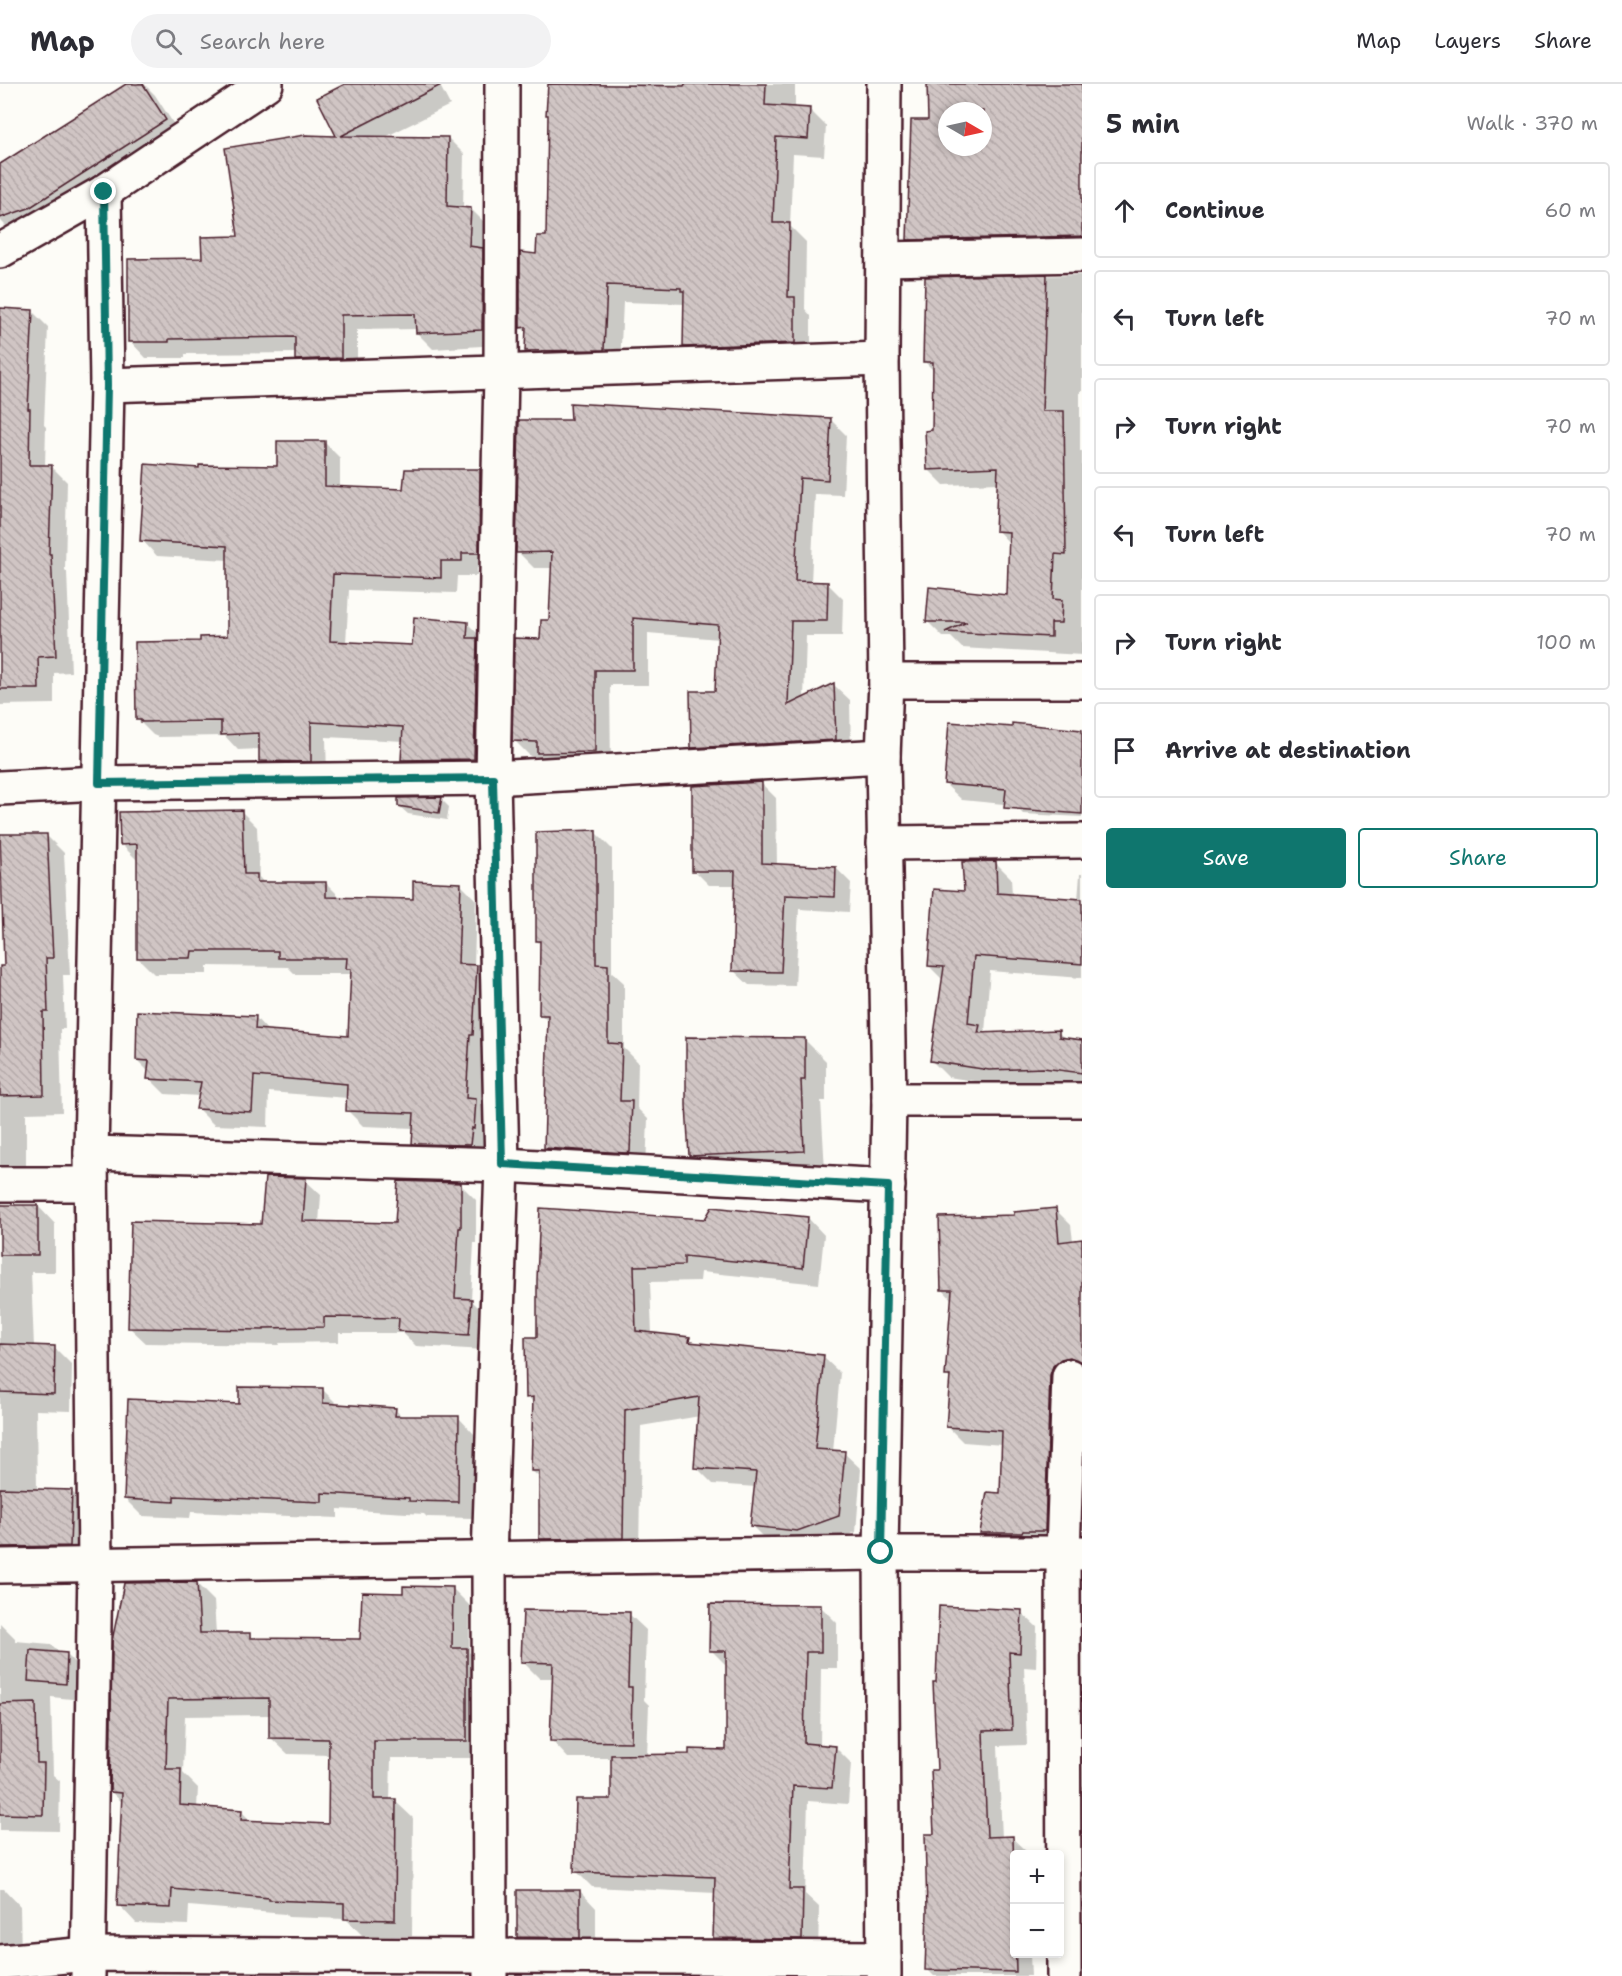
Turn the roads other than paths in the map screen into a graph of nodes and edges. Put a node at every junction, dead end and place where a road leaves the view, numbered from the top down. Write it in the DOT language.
graph roads {
  1 [pos="266,84"];
  2 [pos="502,84"];
  3 [pos="884,84"];
  4 [pos="104,192"];
  5 [pos="0,251"];
  6 [pos="1082,255"];
  7 [pos="883,259"];
  8 [pos="882,359"];
  9 [pos="501,372"];
  10 [pos="107,385"];
  11 [pos="886,681"];
  12 [pos="1082,681"];
  13 [pos="883,756"];
  14 [pos="493,778"];
  15 [pos="99,783"];
  16 [pos="0,788"];
  17 [pos="1082,841"];
  18 [pos="884,843"];
  19 [pos="889,1100"];
  20 [pos="1082,1100"];
  21 [pos="502,1164"];
  22 [pos="91,1168"];
  23 [pos="0,1184"];
  24 [pos="888,1186"];
  25 [pos="1069,1376"];
  26 [pos="881,1552"];
  27 [pos="1072,1553"];
  28 [pos="489,1558"];
  29 [pos="0,1566"];
  30 [pos="95,1566"];
  31 [pos="0,1962"];
  32 [pos="88,1965"];
  33 [pos="490,1966"];
  34 [pos="884,1967"];
  35 [pos="1064,1976"];
  1 -- 4 [label="street"];
  2 -- 9 [label="street"];
  3 -- 7 [label="street"];
  4 -- 5 [label="street"];
  4 -- 10 [label="street"];
  6 -- 7 [label="street"];
  7 -- 8 [label="street"];
  8 -- 9 [label="street"];
  8 -- 11 [label="street"];
  9 -- 10 [label="street"];
  9 -- 14 [label="street"];
  10 -- 15 [label="street"];
  11 -- 12 [label="street"];
  11 -- 13 [label="street"];
  13 -- 14 [label="street"];
  13 -- 18 [label="street"];
  14 -- 15 [label="street"];
  14 -- 21 [label="street"];
  15 -- 16 [label="street"];
  15 -- 22 [label="street"];
  17 -- 18 [label="street"];
  18 -- 19 [label="street"];
  19 -- 20 [label="street"];
  19 -- 24 [label="street"];
  21 -- 22 [label="street"];
  21 -- 24 [label="street"];
  21 -- 28 [label="street"];
  22 -- 23 [label="street"];
  22 -- 30 [label="street"];
  24 -- 26 [label="street"];
  25 -- 27 [label="street"];
  26 -- 27 [label="street"];
  26 -- 28 [label="street"];
  26 -- 34 [label="street"];
  27 -- 35 [label="street"];
  28 -- 30 [label="street"];
  28 -- 33 [label="street"];
  29 -- 30 [label="street"];
  30 -- 32 [label="street"];
  31 -- 32 [label="street"];
  32 -- 33 [label="street"];
  33 -- 34 [label="street"];
}
